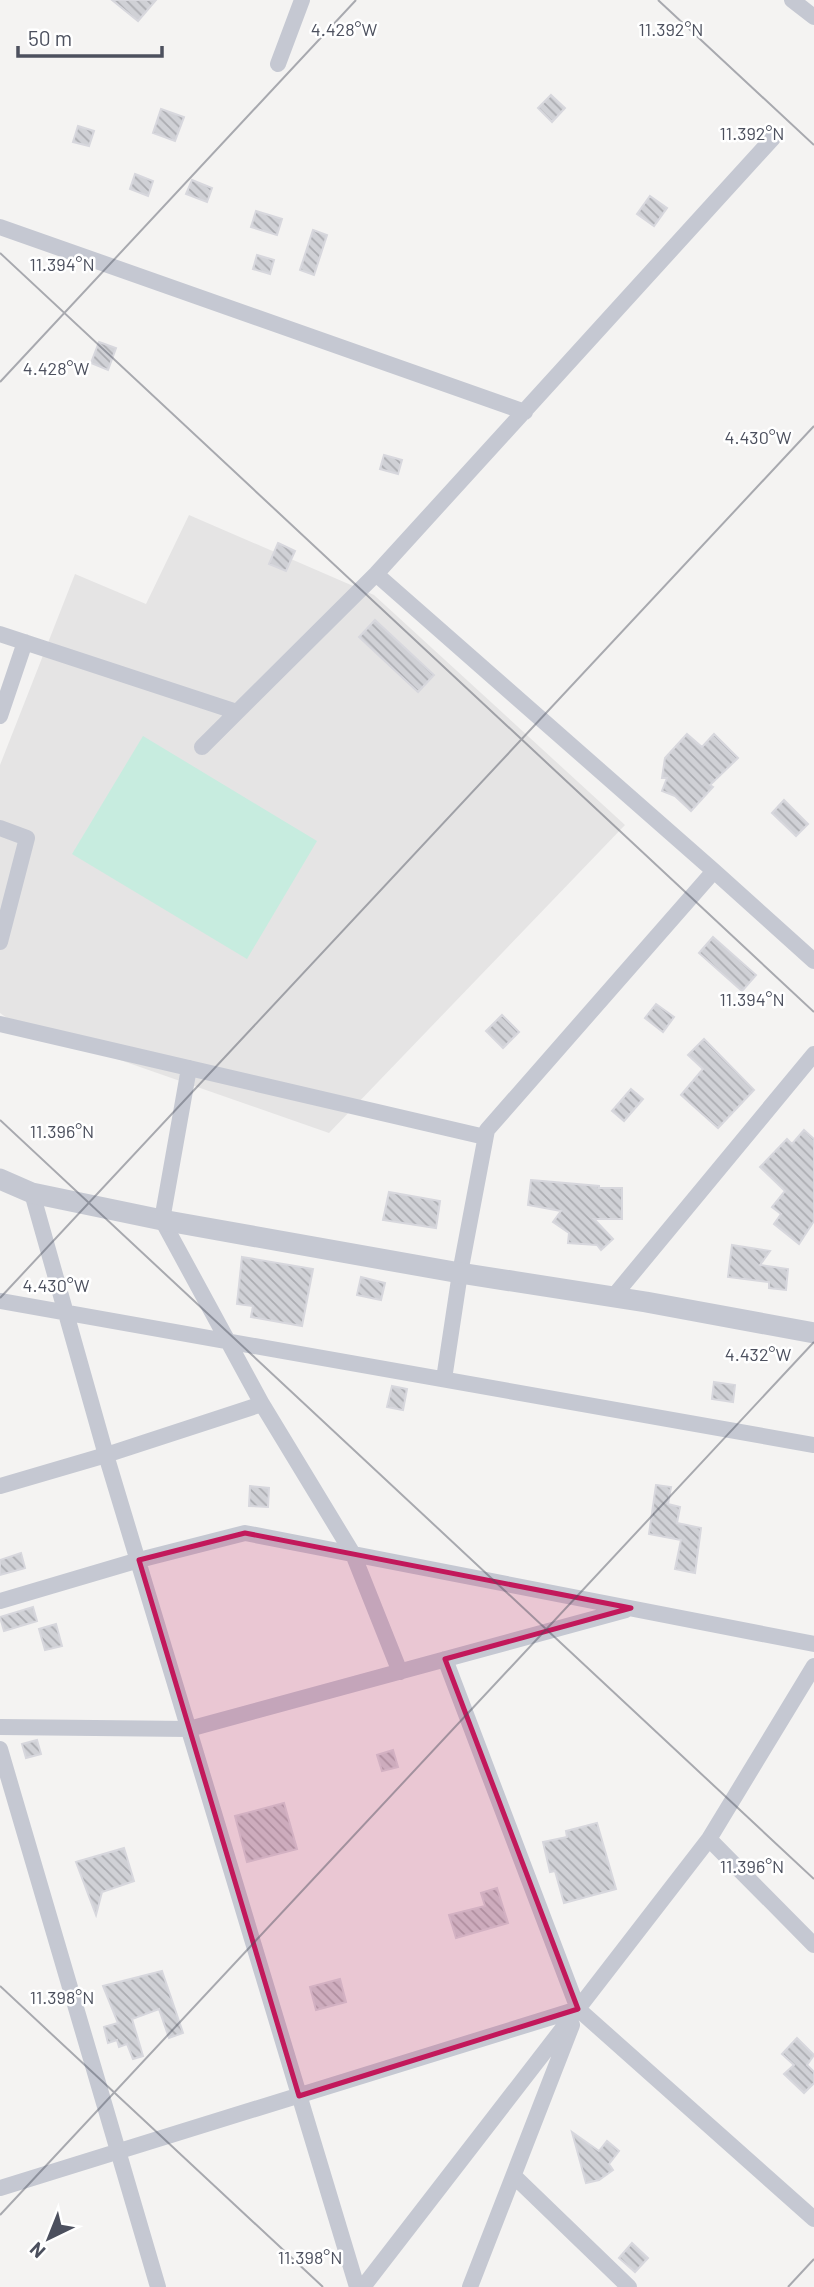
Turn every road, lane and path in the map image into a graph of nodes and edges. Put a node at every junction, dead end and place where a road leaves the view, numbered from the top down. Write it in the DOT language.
graph roads {
  1 [pos="302,0"];
  2 [pos="792,0"];
  3 [pos="814,17"];
  4 [pos="278,64"];
  5 [pos="773,138"];
  6 [pos="0,227"];
  7 [pos="524,412"];
  8 [pos="376,574"];
  9 [pos="0,634"];
  10 [pos="25,642"];
  11 [pos="237,712"];
  12 [pos="0,716"];
  13 [pos="202,747"];
  14 [pos="0,828"];
  15 [pos="714,871"];
  16 [pos="0,942"];
  17 [pos="814,961"];
  18 [pos="0,1024"];
  19 [pos="814,1054"];
  20 [pos="188,1068"];
  21 [pos="485,1138"];
  22 [pos="0,1180"];
  23 [pos="32,1193"];
  24 [pos="162,1220"];
  25 [pos="460,1273"];
  26 [pos="613,1297"];
  27 [pos="0,1301"];
  28 [pos="67,1313"];
  29 [pos="814,1333"];
  30 [pos="227,1341"];
  31 [pos="444,1379"];
  32 [pos="262,1404"];
  33 [pos="814,1445"];
  34 [pos="106,1455"];
  35 [pos="0,1486"];
  36 [pos="353,1553"];
  37 [pos="139,1560"];
  38 [pos="0,1601"];
  39 [pos="631,1608"];
  40 [pos="814,1644"];
  41 [pos="445,1659"];
  42 [pos="814,1667"];
  43 [pos="400,1672"];
  44 [pos="809,1687"];
  45 [pos="0,1727"];
  46 [pos="189,1729"];
  47 [pos="0,1749"];
  48 [pos="709,1839"];
  49 [pos="814,1945"];
  50 [pos="578,2009"];
  51 [pos="299,2096"];
  52 [pos="117,2150"];
  53 [pos="514,2176"];
  54 [pos="0,2188"];
  55 [pos="814,2219"];
  56 [pos="158,2287"];
  57 [pos="357,2287"];
  58 [pos="363,2287"];
  59 [pos="470,2287"];
  60 [pos="629,2287"];
  1 -- 4 [label="street"];
  2 -- 3 [label="street"];
  5 -- 7 [label="street"];
  6 -- 7 [label="street"];
  7 -- 8 [label="street"];
  8 -- 11 [label="street"];
  8 -- 15 [label="street"];
  9 -- 10 [label="street"];
  10 -- 11 [label="street"];
  10 -- 12 [label="street"];
  11 -- 13 [label="street"];
  14 -- 16 [label="street"];
  15 -- 17 [label="street"];
  15 -- 21 [label="street"];
  18 -- 20 [label="street"];
  19 -- 26 [label="street"];
  20 -- 21 [label="street"];
  20 -- 24 [label="street"];
  21 -- 25 [label="street"];
  22 -- 23 [label="street"];
  23 -- 24 [label="street"];
  23 -- 28 [label="street"];
  24 -- 25 [label="street"];
  24 -- 30 [label="street"];
  25 -- 26 [label="street"];
  25 -- 31 [label="street"];
  26 -- 29 [label="street"];
  27 -- 28 [label="street"];
  28 -- 30 [label="street"];
  28 -- 34 [label="street"];
  30 -- 31 [label="street"];
  30 -- 32 [label="street"];
  31 -- 33 [label="street"];
  32 -- 34 [label="street"];
  32 -- 36 [label="street"];
  34 -- 35 [label="street"];
  34 -- 37 [label="street"];
  36 -- 37 [label="street"];
  36 -- 39 [label="street"];
  36 -- 43 [label="street"];
  37 -- 38 [label="street"];
  37 -- 46 [label="street"];
  39 -- 40 [label="street"];
  39 -- 41 [label="street"];
  41 -- 43 [label="street"];
  41 -- 50 [label="street"];
  42 -- 44 [label="street"];
  43 -- 46 [label="street"];
  44 -- 48 [label="street"];
  45 -- 46 [label="street"];
  46 -- 51 [label="street"];
  47 -- 52 [label="street"];
  48 -- 49 [label="street"];
  48 -- 50 [label="street"];
  50 -- 51 [label="street"];
  50 -- 53 [label="street"];
  50 -- 55 [label="street"];
  50 -- 58 [label="street"];
  51 -- 52 [label="street"];
  51 -- 57 [label="street"];
  52 -- 54 [label="street"];
  52 -- 56 [label="street"];
  53 -- 59 [label="street"];
  53 -- 60 [label="street"];
}
